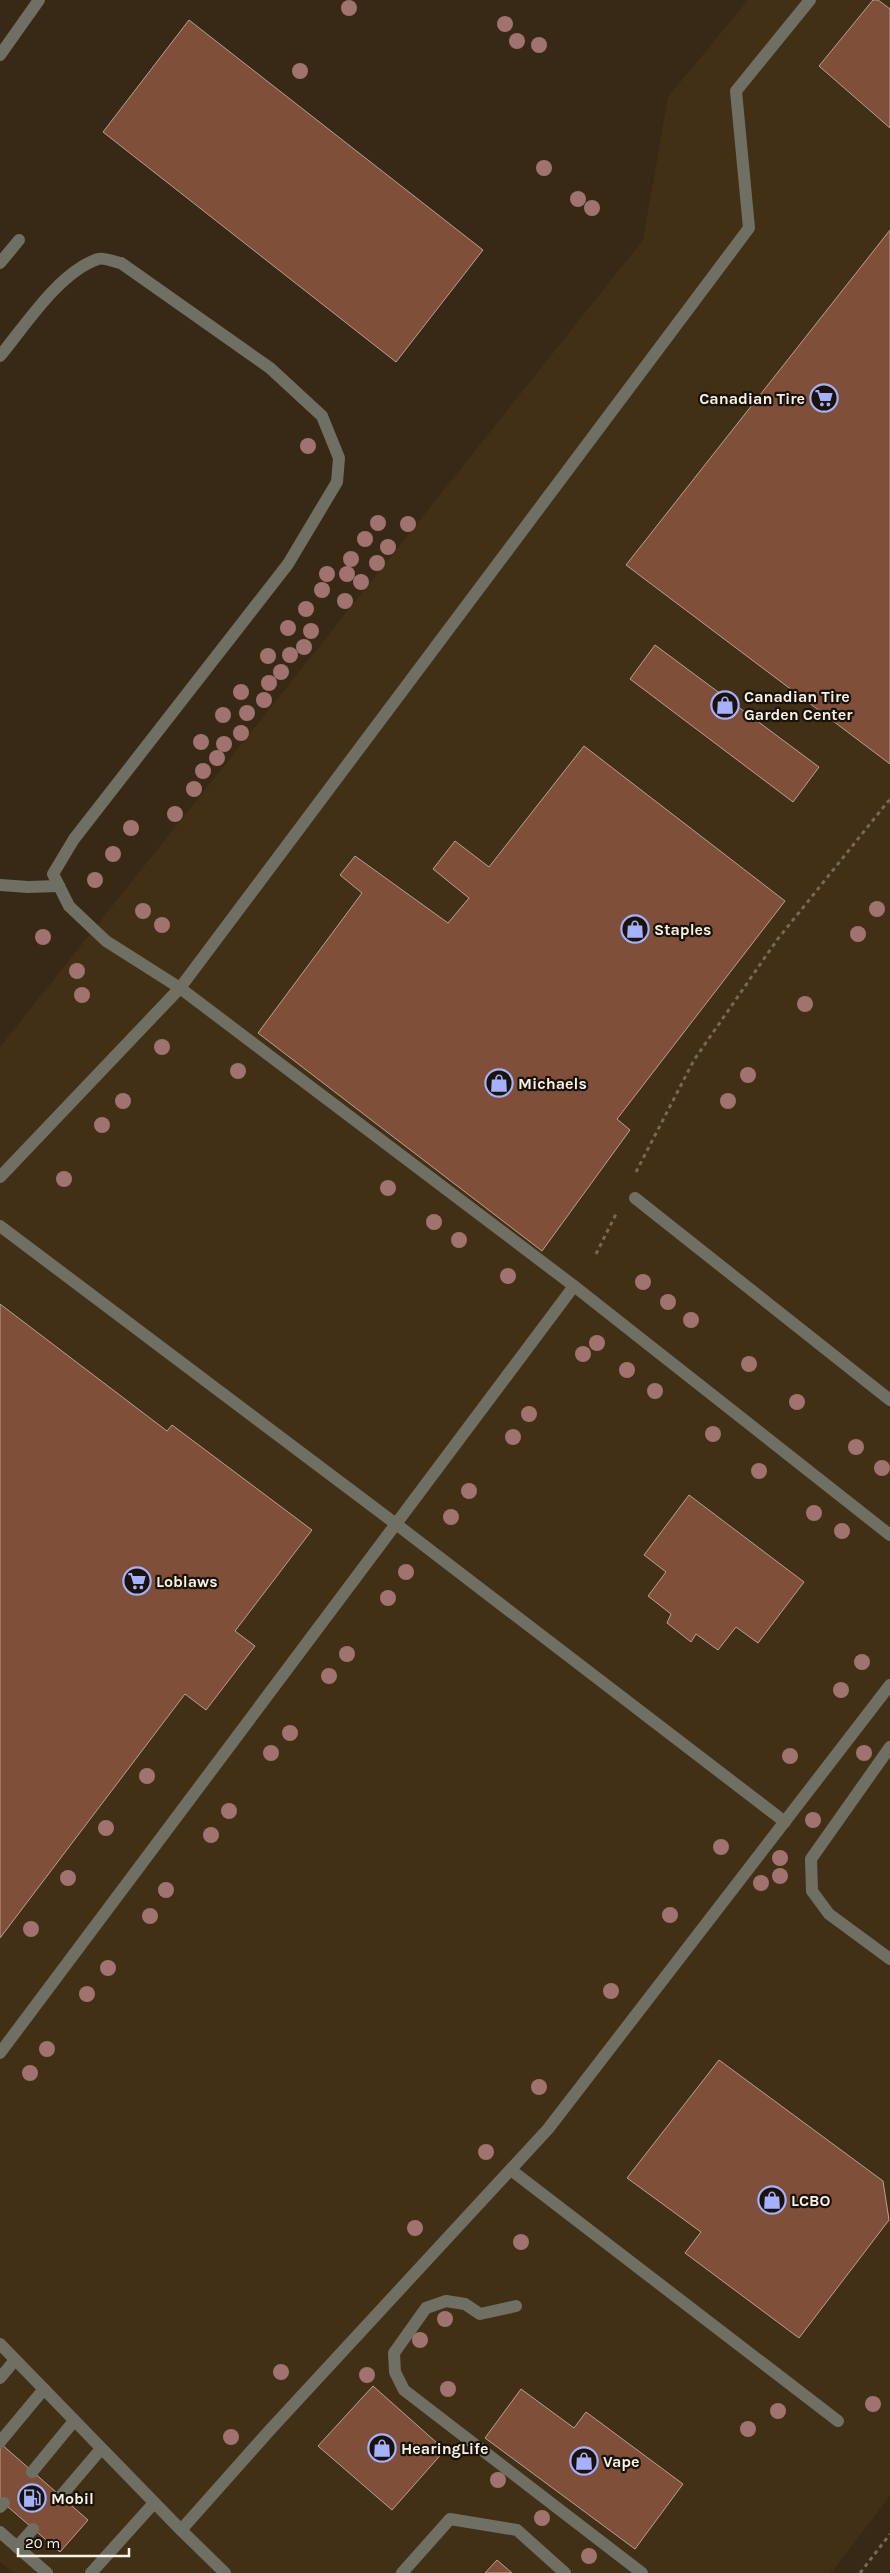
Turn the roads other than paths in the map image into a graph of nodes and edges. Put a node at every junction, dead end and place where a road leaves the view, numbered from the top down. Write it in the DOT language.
graph roads {
  1 [pos="39,0"];
  2 [pos="810,0"];
  3 [pos="0,55"];
  4 [pos="19,240"];
  5 [pos="0,263"];
  6 [pos="0,356"];
  7 [pos="0,885"];
  8 [pos="59,886"];
  9 [pos="180,988"];
  10 [pos="0,1177"];
  11 [pos="635,1198"];
  12 [pos="0,1226"];
  13 [pos="574,1286"];
  14 [pos="890,1400"];
  15 [pos="396,1524"];
  16 [pos="890,1535"];
  17 [pos="890,1685"];
  18 [pos="890,1747"];
  19 [pos="785,1822"];
  20 [pos="890,1959"];
  21 [pos="0,2053"];
  22 [pos="511,2170"];
  23 [pos="516,2306"];
  24 [pos="0,2344"];
  25 [pos="16,2360"];
  26 [pos="0,2378"];
  27 [pos="44,2389"];
  28 [pos="74,2421"];
  29 [pos="838,2421"];
  30 [pos="0,2442"];
  31 [pos="101,2449"];
  32 [pos="32,2472"];
  33 [pos="61,2496"];
  34 [pos="154,2503"];
  35 [pos="33,2530"];
  36 [pos="181,2530"];
  37 [pos="0,2532"];
  38 [pos="17,2547"];
  39 [pos="48,2573"];
  40 [pos="91,2573"];
  41 [pos="225,2573"];
  42 [pos="402,2573"];
  43 [pos="565,2573"];
  44 [pos="642,2573"];
  1 -- 3 [label="lane"];
  2 -- 9 [label="lane"];
  4 -- 5 [label="lane"];
  6 -- 8 [label="lane"];
  7 -- 8 [label="lane"];
  8 -- 9 [label="lane"];
  9 -- 10 [label="lane"];
  9 -- 13 [label="lane"];
  11 -- 14 [label="lane"];
  12 -- 15 [label="lane"];
  13 -- 15 [label="lane"];
  13 -- 16 [label="lane"];
  15 -- 19 [label="lane"];
  15 -- 21 [label="lane"];
  17 -- 19 [label="lane"];
  18 -- 20 [label="lane"];
  19 -- 22 [label="lane"];
  22 -- 29 [label="lane"];
  22 -- 36 [label="lane"];
  23 -- 44 [label="lane"];
  24 -- 25 [label="lane"];
  25 -- 26 [label="lane"];
  25 -- 27 [label="lane"];
  27 -- 28 [label="lane"];
  27 -- 30 [label="lane"];
  28 -- 31 [label="lane"];
  28 -- 32 [label="lane"];
  31 -- 33 [label="lane"];
  31 -- 34 [label="lane"];
  34 -- 36 [label="lane"];
  34 -- 40 [label="lane"];
  35 -- 38 [label="lane"];
  36 -- 41 [label="lane"];
  37 -- 38 [label="lane"];
  38 -- 39 [label="lane"];
  42 -- 43 [label="lane"];
}
